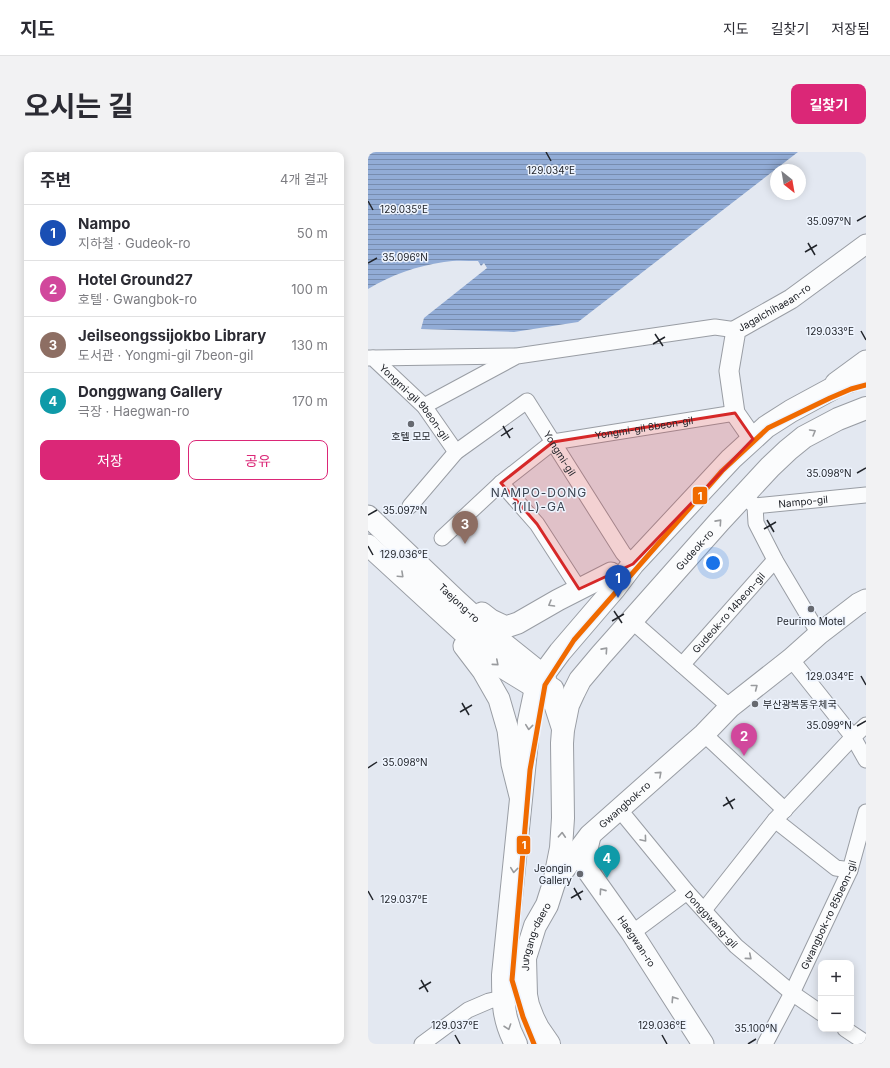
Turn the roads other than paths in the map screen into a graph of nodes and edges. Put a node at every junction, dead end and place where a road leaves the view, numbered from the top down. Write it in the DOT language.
graph roads {
  1 [pos="866,244"];
  2 [pos="736,330"];
  3 [pos="517,356"];
  4 [pos="370,358"];
  5 [pos="866,361"];
  6 [pos="866,376"];
  7 [pos="825,392"];
  8 [pos="424,406"];
  9 [pos="866,409"];
  10 [pos="735,413"];
  11 [pos="753,439"];
  12 [pos="553,442"];
  13 [pos="456,452"];
  14 [pos="501,483"];
  15 [pos="866,495"];
  16 [pos="749,501"];
  17 [pos="410,506"];
  18 [pos="368,516"];
  19 [pos="442,538"];
  20 [pos="368,545"];
  21 [pos="775,560"];
  22 [pos="633,564"];
  23 [pos="611,573"];
  24 [pos="579,589"];
  25 [pos="455,599"];
  26 [pos="866,600"];
  27 [pos="632,621"];
  28 [pos="452,622"];
  29 [pos="819,634"];
  30 [pos="791,659"];
  31 [pos="682,665"];
  32 [pos="580,680"];
  33 [pos="543,684"];
  34 [pos="730,707"];
  35 [pos="866,726"];
  36 [pos="563,730"];
  37 [pos="704,734"];
  38 [pos="853,737"];
  39 [pos="866,760"];
  40 [pos="521,799"];
  41 [pos="619,809"];
  42 [pos="866,812"];
  43 [pos="780,815"];
  44 [pos="590,835"];
  45 [pos="850,870"];
  46 [pos="554,883"];
  47 [pos="688,892"];
  48 [pos="704,910"];
  49 [pos="632,933"];
  50 [pos="792,993"];
  51 [pos="503,998"];
  52 [pos="818,1011"];
  53 [pos="850,1032"];
  54 [pos="866,1043"];
  55 [pos="422,1044"];
  56 [pos="516,1044"];
  57 [pos="549,1044"];
  58 [pos="703,1044"];
  59 [pos="765,1044"];
  1 -- 2 [label="street, Jagalchihaean-ro"];
  2 -- 3 [label="street"];
  2 -- 10 [label="street, Jagalchihaean-ro"];
  3 -- 4 [label="street"];
  3 -- 8 [label="street"];
  4 -- 8 [label="street, Yongmi-gil 9beon-gil"];
  5 -- 7 [label="main road"];
  6 -- 7 [label="main road"];
  7 -- 11 [label="main road"];
  8 -- 13 [label="street, Yongmi-gil 9beon-gil"];
  16 -- 9 [label="main road, Gudeok-ro, one-way"];
  10 -- 11 [label="street, Jagalchihaean-ro"];
  10 -- 12 [label="street, Yongmi-gil 8beon-gil"];
  11 -- 22 [label="main road"];
  12 -- 13 [label="street, Yongmi-gil"];
  12 -- 14 [label="street"];
  12 -- 22 [label="street, Yongmi-gil"];
  13 -- 17 [label="street"];
  14 -- 19 [label="street"];
  14 -- 24 [label="street"];
  15 -- 16 [label="street, Nampo-gil"];
  16 -- 21 [label="street"];
  27 -- 16 [label="main road, Gudeok-ro, one-way"];
  18 -- 25 [label="main road, Taejong-ro"];
  20 -- 28 [label="main road, Taejong-ro, one-way"];
  21 -- 29 [label="street"];
  21 -- 31 [label="street, Gudeok-ro 14beon-gil"];
  22 -- 23 [label="main road"];
  22 -- 33 [label="main road"];
  23 -- 24 [label="main road"];
  24 -- 25 [label="main road, one-way"];
  25 -- 33 [label="main road, Taejong-ro"];
  26 -- 29 [label="main road, Gwangbok-ro"];
  27 -- 31 [label="street"];
  32 -- 27 [label="main road, Gudeok-ro, one-way"];
  28 -- 33 [label="main road, Taejong-ro, one-way"];
  28 -- 40 [label="main road"];
  29 -- 30 [label="main road, Gwangbok-ro"];
  34 -- 30 [label="main road, Gwangbok-ro, one-way"];
  30 -- 38 [label="street"];
  31 -- 34 [label="street"];
  32 -- 33 [label="main road"];
  32 -- 36 [label="main road, Gudeok-ro"];
  33 -- 36 [label="main road"];
  33 -- 40 [label="main road, one-way"];
  34 -- 37 [label="main road, Gwangbok-ro"];
  35 -- 38 [label="street"];
  46 -- 36 [label="main road, Jungang-daero, one-way"];
  41 -- 37 [label="main road, Gwangbok-ro, one-way"];
  37 -- 43 [label="street"];
  38 -- 39 [label="street"];
  38 -- 43 [label="street"];
  40 -- 51 [label="main road, one-way"];
  41 -- 44 [label="main road, Gwangbok-ro"];
  41 -- 47 [label="street, Donggwang-gil, one-way"];
  42 -- 45 [label="street, Gwangbok-ro 85beon-gil"];
  43 -- 45 [label="street"];
  43 -- 48 [label="street"];
  44 -- 46 [label="main road, Gwangbok-ro"];
  49 -- 44 [label="main road, Haegwan-ro, one-way"];
  45 -- 50 [label="street, Gwangbok-ro 85beon-gil"];
  46 -- 57 [label="main road, Jungang-daero"];
  47 -- 48 [label="street, Donggwang-gil"];
  47 -- 49 [label="street"];
  48 -- 50 [label="street, Donggwang-gil, one-way"];
  58 -- 49 [label="main road, Haegwan-ro, one-way"];
  50 -- 52 [label="street, Donggwang-gil"];
  50 -- 59 [label="street, Gwangbok-ro 85beon-gil"];
  51 -- 55 [label="street"];
  51 -- 56 [label="main road, one-way"];
  53 -- 54 [label="street"];
}
